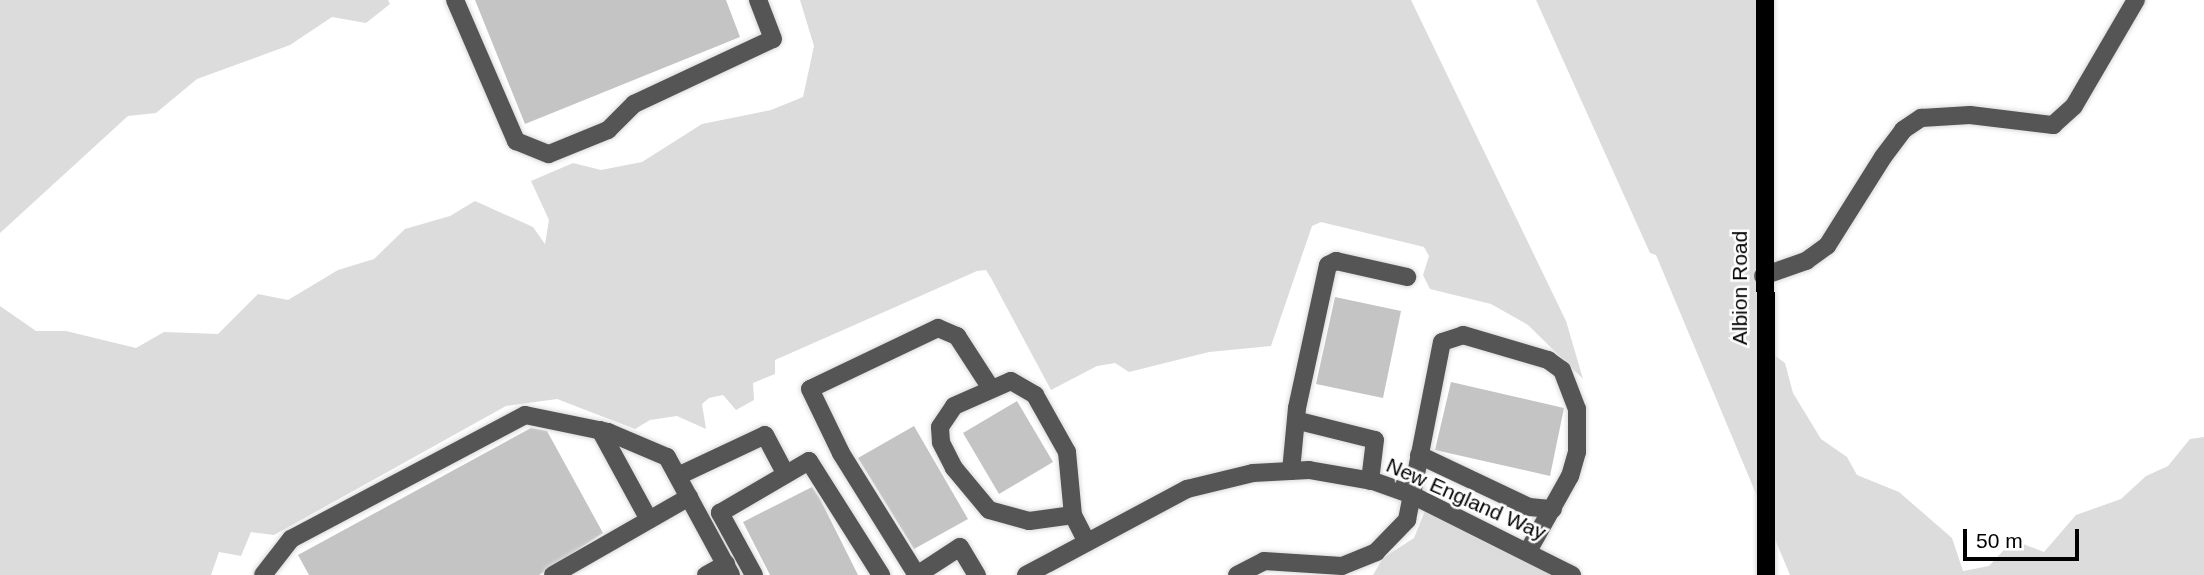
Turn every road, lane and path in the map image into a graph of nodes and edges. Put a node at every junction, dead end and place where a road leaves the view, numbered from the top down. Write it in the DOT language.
graph roads {
  1 [pos="455,0"];
  2 [pos="758,0"];
  3 [pos="1765,0"];
  4 [pos="2136,0"];
  5 [pos="1763,276"];
  6 [pos="1407,277"];
  7 [pos="990,387"];
  8 [pos="1299,421"];
  9 [pos="600,430"];
  10 [pos="1419,456"];
  11 [pos="1291,471"];
  12 [pos="785,473"];
  13 [pos="678,476"];
  14 [pos="1370,481"];
  15 [pos="1412,495"];
  16 [pos="689,497"];
  17 [pos="1553,509"];
  18 [pos="1073,515"];
  19 [pos="649,520"];
  20 [pos="1087,540"];
  21 [pos="1528,551"];
  22 [pos="729,570"];
  23 [pos="916,574"];
  24 [pos="263,575"];
  25 [pos="553,575"];
  26 [pos="706,575"];
  27 [pos="754,575"];
  28 [pos="881,575"];
  29 [pos="977,575"];
  30 [pos="1026,575"];
  31 [pos="1237,575"];
  32 [pos="1572,575"];
  33 [pos="1766,575"];
  1 -- 2 [label="street"];
  3 -- 5 [label="main road, Albion Road"];
  4 -- 5 [label="street"];
  5 -- 33 [label="main road, Albion Road"];
  6 -- 8 [label="street"];
  7 -- 18 [label="street"];
  7 -- 18 [label="street"];
  7 -- 23 [label="street"];
  8 -- 11 [label="street"];
  8 -- 14 [label="street"];
  9 -- 13 [label="street"];
  9 -- 19 [label="street"];
  9 -- 24 [label="street"];
  10 -- 15 [label="street"];
  10 -- 17 [label="street"];
  10 -- 17 [label="street"];
  11 -- 14 [label="street, New England Way"];
  11 -- 20 [label="street, New England Way"];
  12 -- 13 [label="street"];
  12 -- 27 [label="street"];
  12 -- 28 [label="street"];
  13 -- 16 [label="street"];
  14 -- 15 [label="street, New England Way"];
  15 -- 21 [label="street, New England Way"];
  15 -- 31 [label="street"];
  16 -- 19 [label="street"];
  16 -- 22 [label="street"];
  17 -- 21 [label="street"];
  18 -- 20 [label="street"];
  19 -- 25 [label="street"];
  20 -- 30 [label="street, New England Way"];
  21 -- 32 [label="street, New England Way"];
  22 -- 26 [label="street"];
  23 -- 29 [label="street"];
}
